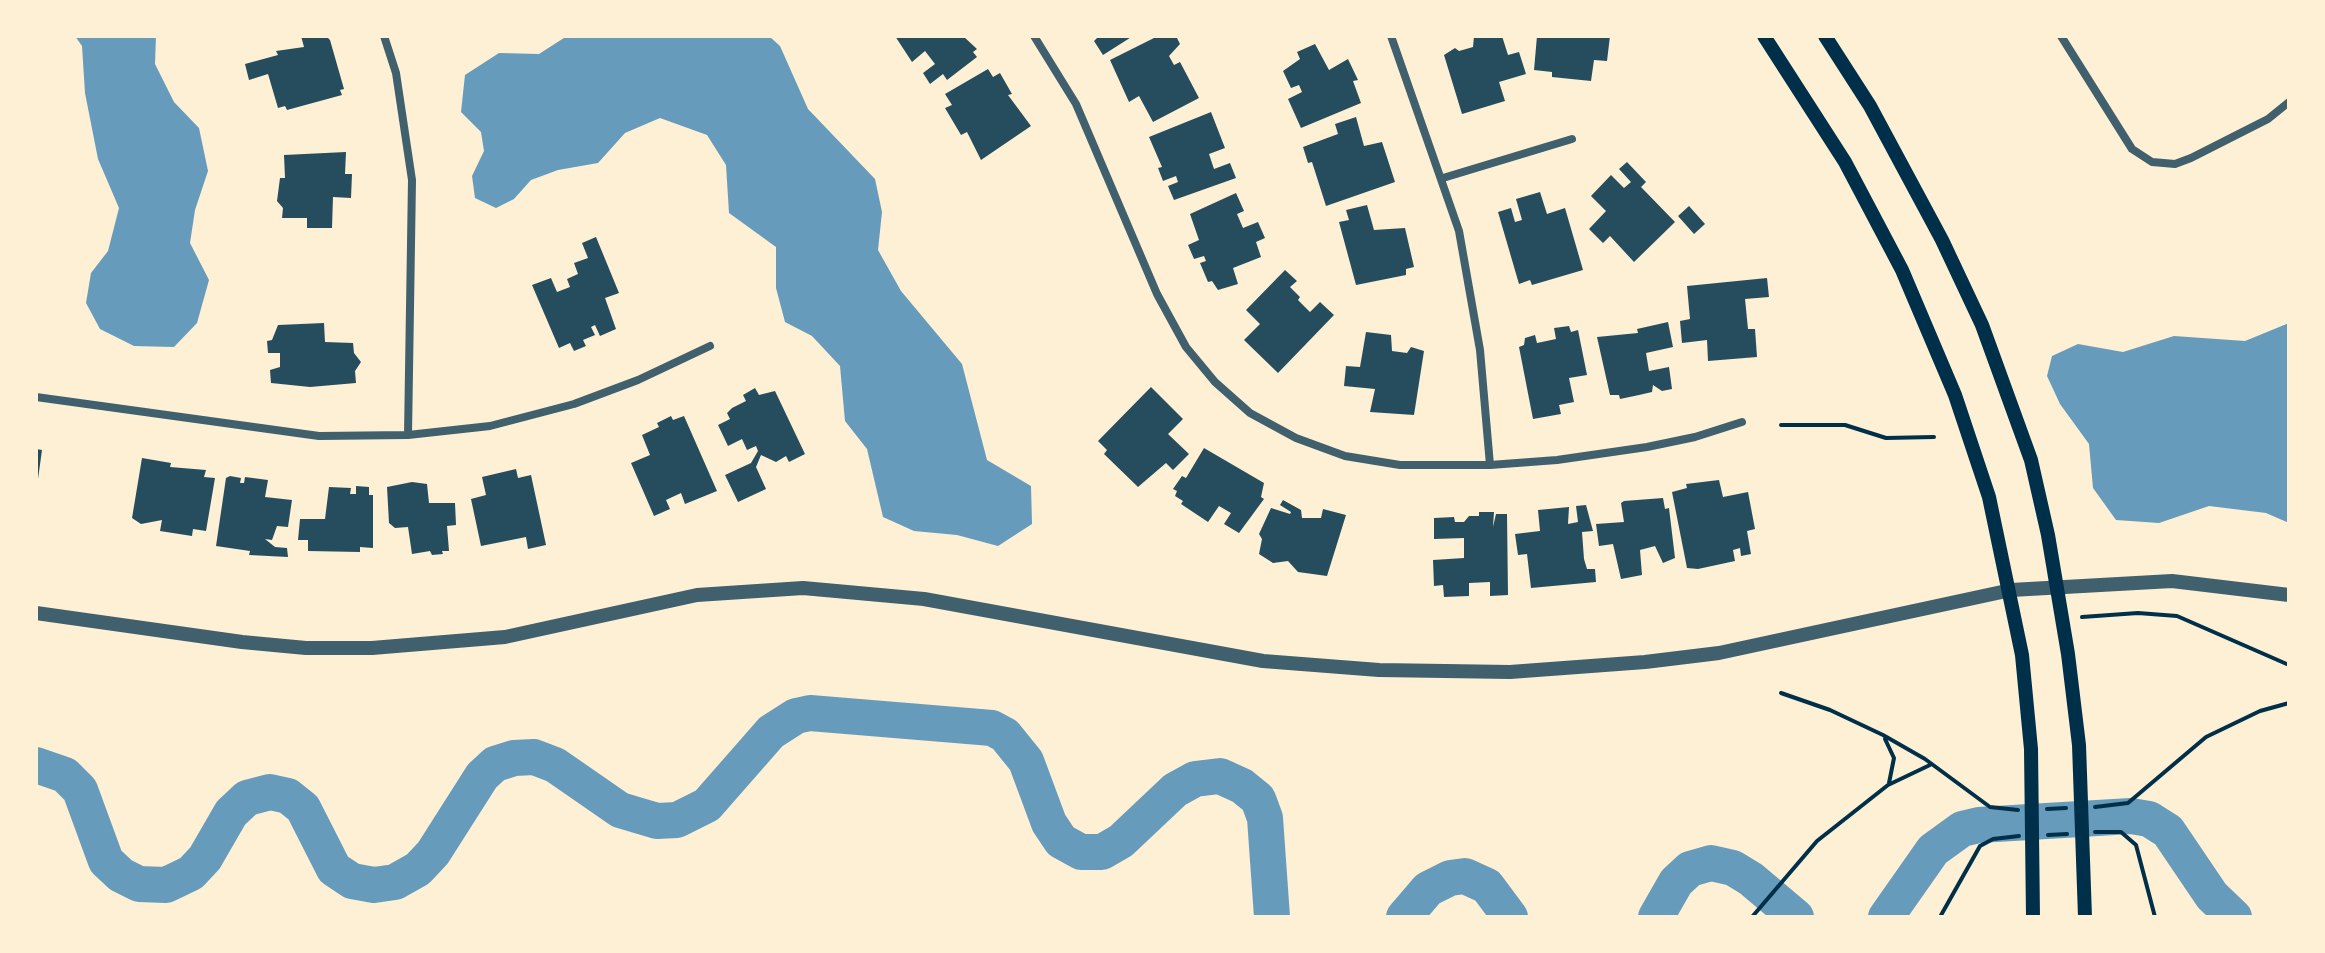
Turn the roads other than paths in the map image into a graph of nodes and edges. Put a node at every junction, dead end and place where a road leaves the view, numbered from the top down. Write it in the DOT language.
graph roads {
  1 [pos="384,36"];
  2 [pos="1034,36"];
  3 [pos="1391,36"];
  4 [pos="1764,36"];
  5 [pos="1825,36"];
  6 [pos="2061,36"];
  7 [pos="2289,102"];
  8 [pos="1572,139"];
  9 [pos="1443,178"];
  10 [pos="710,346"];
  11 [pos="36,397"];
  12 [pos="1742,422"];
  13 [pos="408,435"];
  14 [pos="1490,465"];
  15 [pos="2058,586"];
  16 [pos="2011,590"];
  17 [pos="2289,595"];
  18 [pos="36,613"];
  19 [pos="2033,917"];
  20 [pos="2085,917"];
  1 -- 13 [label="street"];
  2 -- 14 [label="street"];
  3 -- 9 [label="street"];
  4 -- 16 [label="main road"];
  5 -- 15 [label="main road"];
  6 -- 7 [label="street"];
  8 -- 9 [label="street"];
  9 -- 14 [label="street"];
  10 -- 13 [label="street"];
  11 -- 13 [label="street"];
  12 -- 14 [label="street"];
  15 -- 16 [label="street"];
  15 -- 17 [label="street"];
  15 -- 20 [label="main road"];
  16 -- 18 [label="street"];
  16 -- 19 [label="main road"];
}
